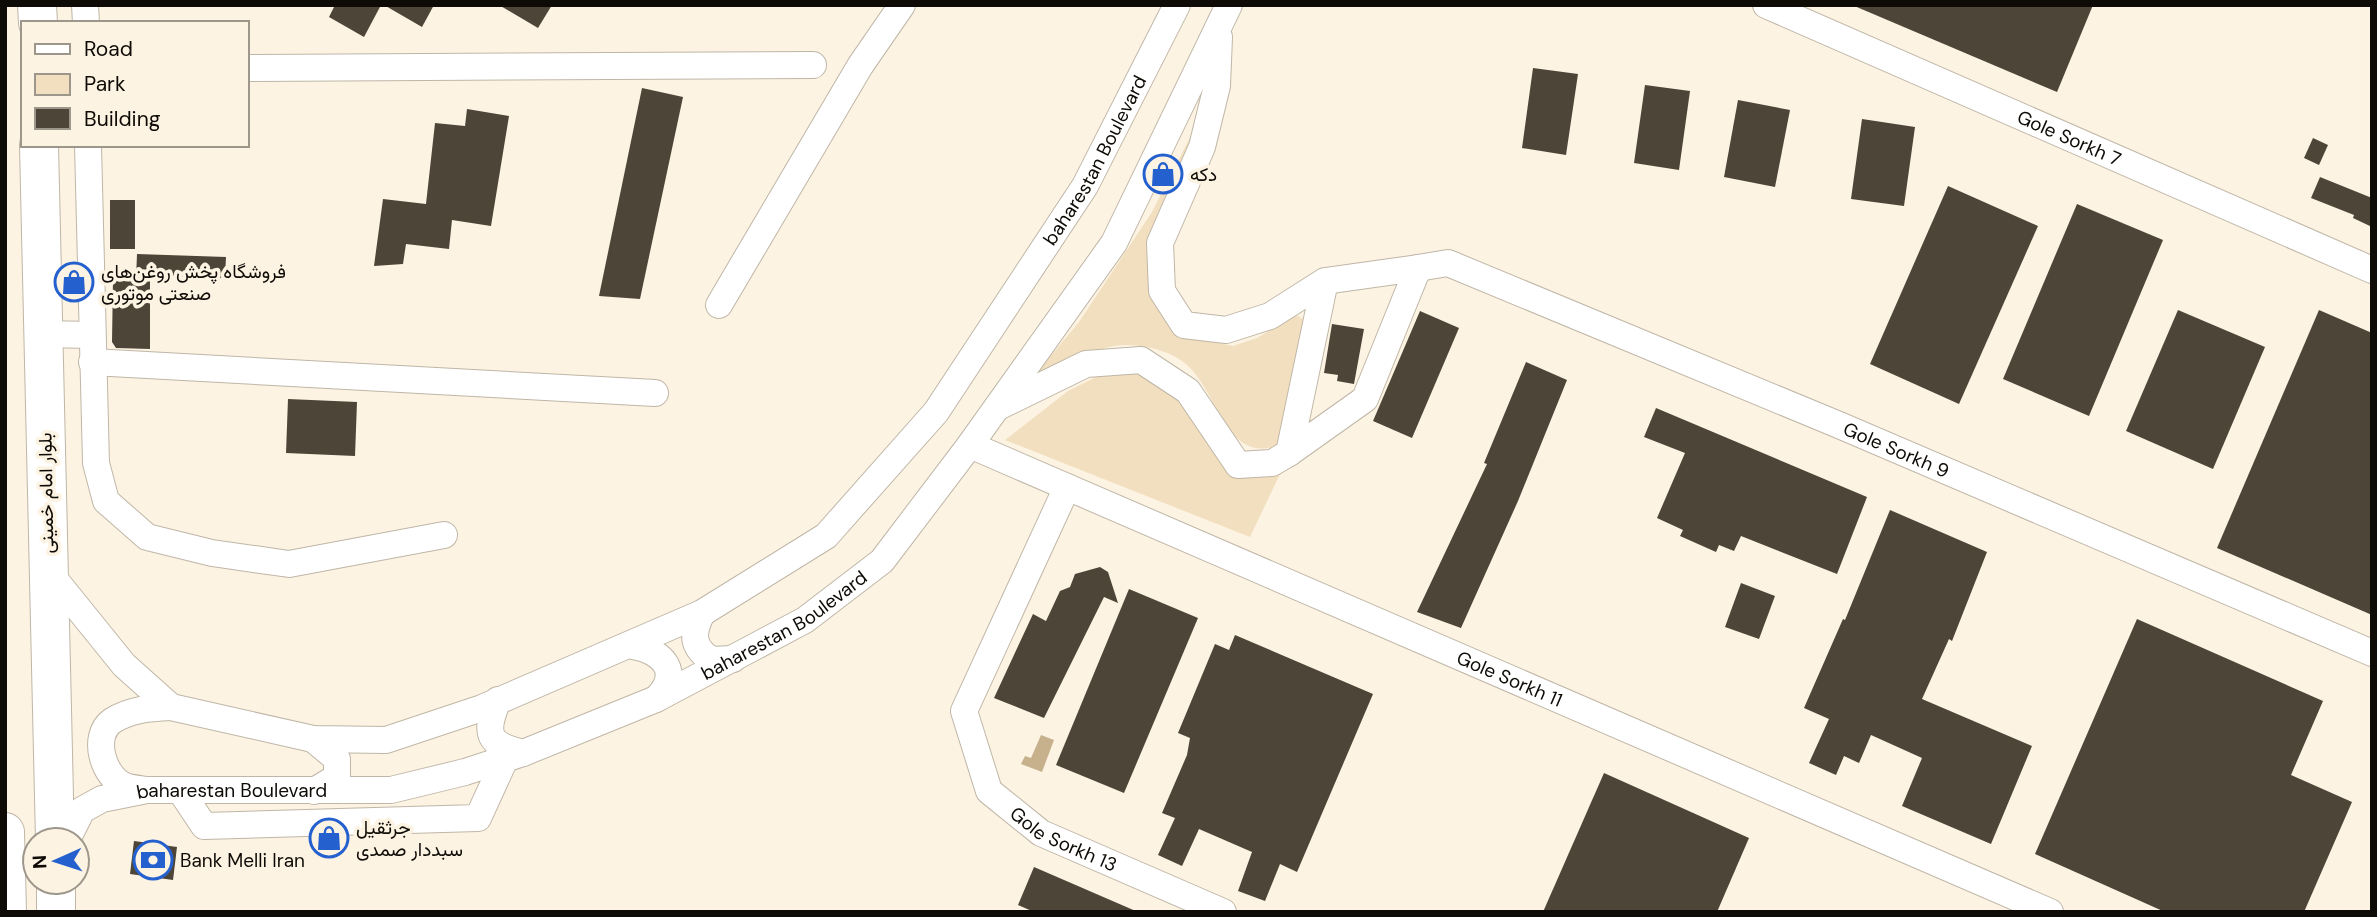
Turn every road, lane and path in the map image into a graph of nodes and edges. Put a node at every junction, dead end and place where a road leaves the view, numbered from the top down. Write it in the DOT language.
graph roads {
  1 [pos="902,5"];
  2 [pos="1177,5"];
  3 [pos="1766,5"];
  4 [pos="1224,16"];
  5 [pos="813,65"];
  6 [pos="248,68"];
  7 [pos="39,147"];
  8 [pos="88,147"];
  9 [pos="1418,268"];
  10 [pos="2372,270"];
  11 [pos="1325,281"];
  12 [pos="719,304"];
  13 [pos="43,334"];
  14 [pos="92,335"];
  15 [pos="92,362"];
  16 [pos="655,393"];
  17 [pos="995,408"];
  18 [pos="970,445"];
  19 [pos="1289,453"];
  20 [pos="1068,487"];
  21 [pos="444,535"];
  22 [pos="48,571"];
  23 [pos="702,613"];
  24 [pos="633,646"];
  25 [pos="2372,653"];
  26 [pos="733,659"];
  27 [pos="656,699"];
  28 [pos="498,700"];
  29 [pos="171,707"];
  30 [pos="313,739"];
  31 [pos="514,756"];
  32 [pos="147,790"];
  33 [pos="180,790"];
  34 [pos="314,791"];
  35 [pos="364,791"];
  36 [pos="367,823"];
  37 [pos="55,826"];
  38 [pos="74,826"];
  39 [pos="5,832"];
  40 [pos="6,866"];
  41 [pos="7,912"];
  42 [pos="1223,912"];
  43 [pos="2050,912"];
  1 -- 12 [label="street"];
  2 -- 23 [label="street, baharestan Boulevard"];
  3 -- 10 [label="street, Gole Sorkh 7"];
  4 -- 11 [label="street"];
  4 -- 17 [label="street, baharestan Boulevard"];
  5 -- 6 [label="street"];
  7 -- 13 [label="highway, بلوار امام خمینی"];
  8 -- 14 [label="street"];
  9 -- 11 [label="street, Gole Sorkh 9"];
  9 -- 19 [label="street"];
  9 -- 25 [label="street, Gole Sorkh 9"];
  11 -- 19 [label="street"];
  13 -- 14 [label="street"];
  13 -- 22 [label="highway, بلوار امام خمینی"];
  14 -- 15 [label="street"];
  15 -- 16 [label="street"];
  15 -- 21 [label="street"];
  17 -- 18 [label="street, baharestan Boulevard"];
  17 -- 19 [label="street"];
  18 -- 20 [label="street, Gole Sorkh 11"];
  18 -- 26 [label="street, baharestan Boulevard"];
  20 -- 42 [label="street, Gole Sorkh 13"];
  20 -- 43 [label="street, Gole Sorkh 11"];
  22 -- 29 [label="street, baharestan Boulevard"];
  22 -- 37 [label="highway, بلوار امام خمینی"];
  23 -- 24 [label="street, baharestan Boulevard"];
  23 -- 26 [label="street"];
  24 -- 27 [label="street"];
  24 -- 28 [label="street, baharestan Boulevard"];
  26 -- 27 [label="street, baharestan Boulevard"];
  27 -- 31 [label="street, baharestan Boulevard"];
  28 -- 30 [label="street, baharestan Boulevard"];
  28 -- 31 [label="street"];
  29 -- 30 [label="street, baharestan Boulevard"];
  29 -- 32 [label="street"];
  30 -- 34 [label="street"];
  31 -- 35 [label="street, baharestan Boulevard"];
  31 -- 36 [label="street"];
  32 -- 33 [label="street, baharestan Boulevard"];
  32 -- 38 [label="street, baharestan Boulevard"];
  33 -- 34 [label="street, baharestan Boulevard"];
  33 -- 36 [label="street"];
  34 -- 35 [label="street, baharestan Boulevard"];
  35 -- 36 [label="street"];
  39 -- 40 [label="highway"];
  40 -- 41 [label="highway"];
}
